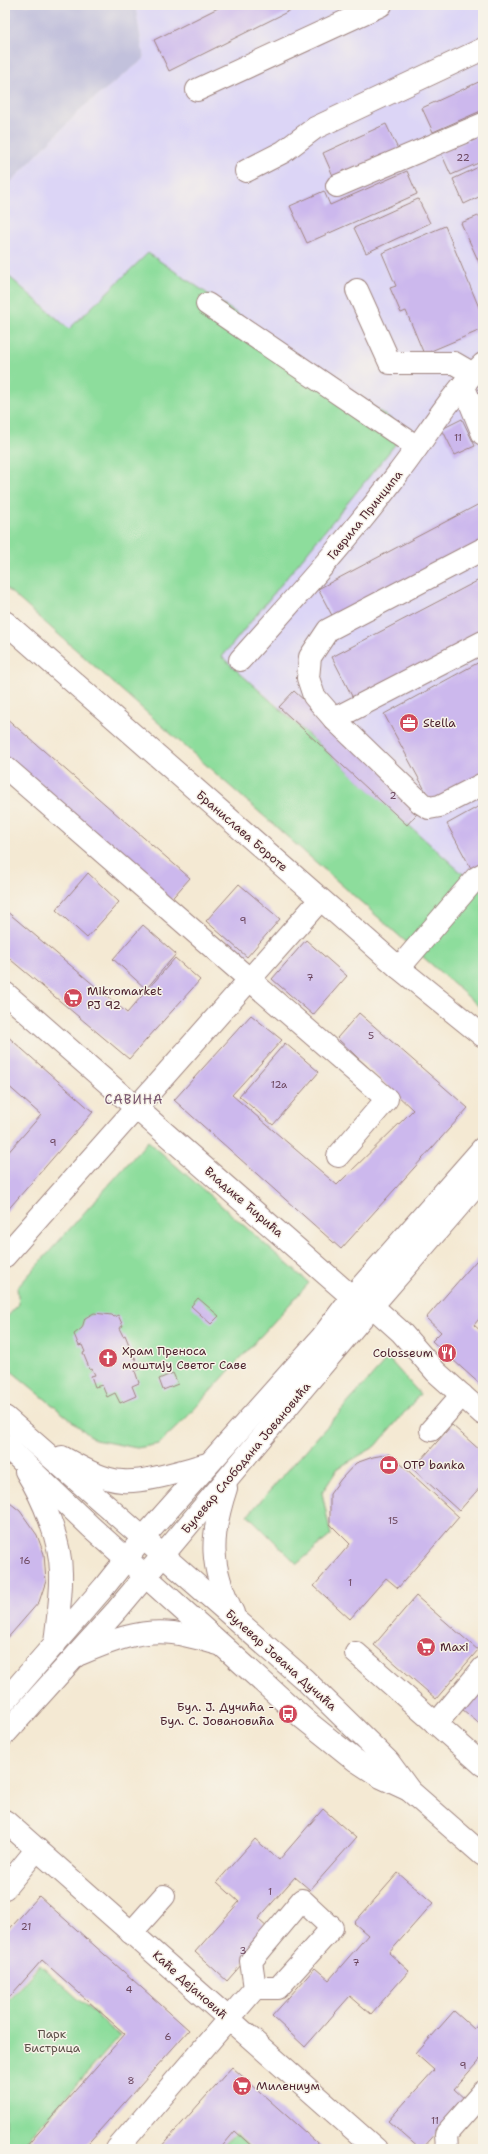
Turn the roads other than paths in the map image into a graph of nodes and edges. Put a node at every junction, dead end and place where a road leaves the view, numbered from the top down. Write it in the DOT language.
graph roads {
  1 [pos="381,5"];
  2 [pos="483,49"];
  3 [pos="197,90"];
  4 [pos="483,124"];
  5 [pos="246,171"];
  6 [pos="337,186"];
  7 [pos="357,290"];
  8 [pos="207,304"];
  9 [pos="473,374"];
  10 [pos="483,434"];
  11 [pos="417,447"];
  12 [pos="483,549"];
  13 [pos="5,622"];
  14 [pos="483,642"];
  15 [pos="240,660"];
  16 [pos="334,719"];
  17 [pos="5,767"];
  18 [pos="483,784"];
  19 [pos="483,874"];
  20 [pos="320,900"];
  21 [pos="398,968"];
  22 [pos="249,979"];
  23 [pos="5,993"];
  24 [pos="483,1036"];
  25 [pos="136,1107"];
  26 [pos="483,1148"];
  27 [pos="338,1156"];
  28 [pos="483,1178"];
  29 [pos="5,1256"];
  30 [pos="352,1297"];
  31 [pos="372,1306"];
  32 [pos="462,1395"];
  33 [pos="483,1414"];
  34 [pos="5,1417"];
  35 [pos="431,1430"];
  36 [pos="16,1445"];
  37 [pos="208,1464"];
  38 [pos="229,1478"];
  39 [pos="142,1538"];
  40 [pos="164,1555"];
  41 [pos="127,1558"];
  42 [pos="146,1575"];
  43 [pos="237,1621"];
  44 [pos="55,1644"];
  45 [pos="220,1644"];
  46 [pos="356,1653"];
  47 [pos="73,1656"];
  48 [pos="483,1668"];
  49 [pos="5,1701"];
  50 [pos="436,1724"];
  51 [pos="5,1734"];
  52 [pos="483,1765"];
  53 [pos="410,1791"];
  54 [pos="5,1821"];
  55 [pos="37,1849"];
  56 [pos="483,1855"];
  57 [pos="5,1888"];
  58 [pos="164,1896"];
  59 [pos="131,1933"];
  60 [pos="255,1988"];
  61 [pos="228,2019"];
  62 [pos="483,2092"];
  63 [pos="117,2149"];
  64 [pos="376,2149"];
  65 [pos="448,2149"];
  1 -- 3 [label="street"];
  2 -- 5 [label="street"];
  4 -- 6 [label="street"];
  7 -- 9 [label="street"];
  8 -- 11 [label="street"];
  9 -- 10 [label="street"];
  9 -- 11 [label="street, Гаврила Принципа"];
  11 -- 15 [label="street, Гаврила Принципа"];
  12 -- 16 [label="street"];
  13 -- 20 [label="street, Бранислава Бороте"];
  14 -- 16 [label="street"];
  16 -- 18 [label="street"];
  17 -- 22 [label="street"];
  19 -- 21 [label="street"];
  20 -- 21 [label="street, Бранислава Бороте"];
  20 -- 22 [label="street"];
  21 -- 24 [label="street, Бранислава Бороте"];
  22 -- 25 [label="street"];
  22 -- 27 [label="street"];
  23 -- 25 [label="street, Владике Ћирића"];
  25 -- 29 [label="street"];
  25 -- 30 [label="street, Владике Ћирића"];
  26 -- 30 [label="street, Булевар Слободана Јовановића"];
  28 -- 31 [label="street, Булевар Слободана Јовановића"];
  30 -- 37 [label="street, Булевар Слободана Јовановића"];
  31 -- 32 [label="street"];
  31 -- 38 [label="street, Булевар Слободана Јовановића"];
  32 -- 33 [label="street"];
  32 -- 35 [label="street"];
  34 -- 36 [label="street"];
  36 -- 37 [label="street"];
  36 -- 39 [label="street, Булевар Јована Дучића"];
  36 -- 41 [label="street, Булевар Јована Дучића"];
  36 -- 44 [label="street"];
  37 -- 39 [label="street, Булевар Слободана Јовановића"];
  38 -- 40 [label="street, Булевар Слободана Јовановића"];
  38 -- 43 [label="street"];
  39 -- 40 [label="street, Булевар Јована Дучића"];
  39 -- 41 [label="street, Булевар Слободана Јовановића"];
  40 -- 42 [label="street, Булевар Слободана Јовановића"];
  40 -- 43 [label="street, Булевар Јована Дучића"];
  41 -- 42 [label="street, Булевар Јована Дучића"];
  41 -- 44 [label="street, Булевар Слободана Јовановића"];
  42 -- 45 [label="street, Булевар Јована Дучића"];
  42 -- 47 [label="street, Булевар Слободана Јовановића"];
  43 -- 53 [label="street, Булевар Јована Дучића"];
  44 -- 49 [label="street, Булевар Слободана Јовановића"];
  45 -- 47 [label="street"];
  45 -- 53 [label="street, Булевар Јована Дучића"];
  46 -- 50 [label="street"];
  47 -- 51 [label="street, Булевар Слободана Јовановића"];
  48 -- 50 [label="street"];
  50 -- 52 [label="street"];
  53 -- 56 [label="street, Булевар Јована Дучића"];
  54 -- 55 [label="street, Каће Дејановић"];
  55 -- 57 [label="street"];
  55 -- 59 [label="street, Каће Дејановић"];
  58 -- 59 [label="street"];
  59 -- 61 [label="street, Каће Дејановић"];
  60 -- 61 [label="street"];
  61 -- 63 [label="street"];
  61 -- 64 [label="street, Каће Дејановић"];
  62 -- 65 [label="street"];
}
